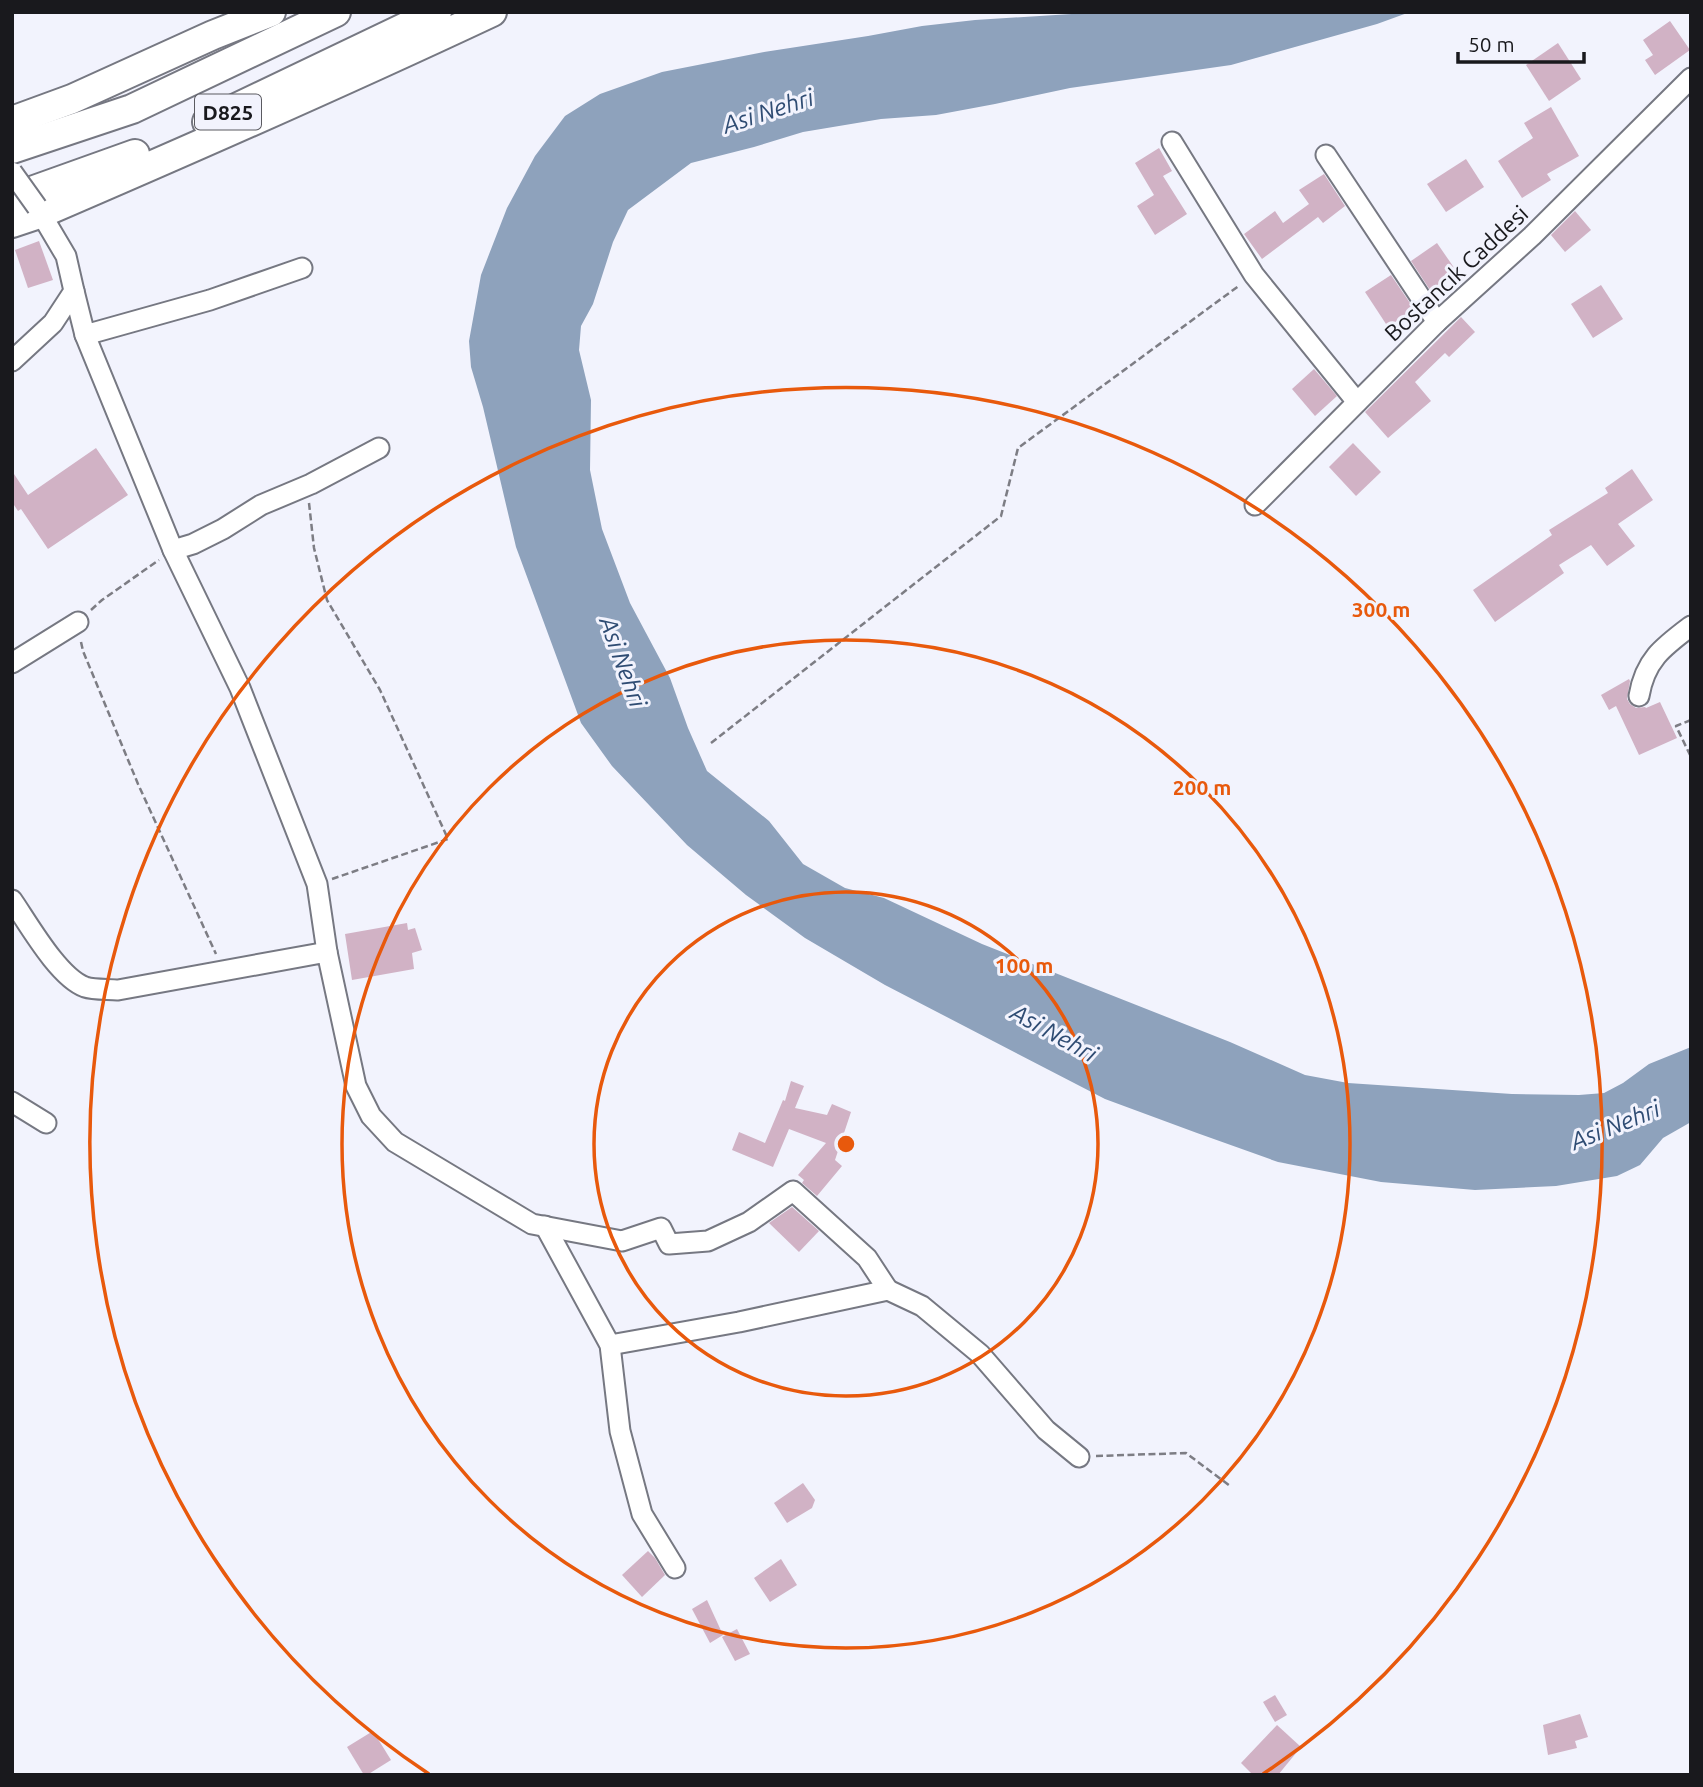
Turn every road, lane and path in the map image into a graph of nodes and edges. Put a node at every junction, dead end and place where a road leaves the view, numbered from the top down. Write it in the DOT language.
graph roads {
  1 [pos="271,12"];
  2 [pos="336,12"];
  3 [pos="437,12"];
  4 [pos="492,12"];
  5 [pos="1691,78"];
  6 [pos="12,121"];
  7 [pos="1172,142"];
  8 [pos="12,149"];
  9 [pos="1326,155"];
  10 [pos="12,172"];
  11 [pos="30,206"];
  12 [pos="12,223"];
  13 [pos="302,268"];
  14 [pos="1254,275"];
  15 [pos="74,291"];
  16 [pos="1437,321"];
  17 [pos="85,335"];
  18 [pos="12,360"];
  19 [pos="1357,402"];
  20 [pos="379,447"];
  21 [pos="308,486"];
  22 [pos="1255,505"];
  23 [pos="173,550"];
  24 [pos="78,622"];
  25 [pos="1691,626"];
  26 [pos="12,663"];
  27 [pos="1639,696"];
  28 [pos="1691,720"];
  29 [pos="711,743"];
  30 [pos="1691,757"];
  31 [pos="317,884"];
  32 [pos="12,900"];
  33 [pos="327,952"];
  34 [pos="223,971"];
  35 [pos="12,1101"];
  36 [pos="46,1123"];
  37 [pos="545,1226"];
  38 [pos="888,1290"];
  39 [pos="610,1345"];
  40 [pos="1079,1457"];
  41 [pos="1230,1486"];
  42 [pos="675,1569"];
  1 -- 6 [label="highway"];
  2 -- 8 [label="highway, D825"];
  3 -- 11 [label="highway, D825"];
  4 -- 11 [label="highway"];
  5 -- 16 [label="street, Bostancık Caddesi"];
  7 -- 14 [label="street"];
  9 -- 16 [label="street"];
  10 -- 11 [label="street, bridge"];
  11 -- 12 [label="highway"];
  11 -- 15 [label="street"];
  13 -- 17 [label="street"];
  14 -- 19 [label="street"];
  14 -- 29 [label="path"];
  15 -- 17 [label="street"];
  15 -- 18 [label="street"];
  16 -- 19 [label="street, Bostancık Caddesi"];
  17 -- 23 [label="street"];
  19 -- 22 [label="street, Bostancık Caddesi"];
  20 -- 21 [label="street"];
  21 -- 23 [label="street"];
  21 -- 31 [label="path"];
  23 -- 24 [label="path"];
  23 -- 31 [label="street"];
  24 -- 26 [label="street"];
  24 -- 34 [label="path"];
  25 -- 27 [label="street"];
  28 -- 30 [label="path"];
  31 -- 33 [label="street"];
  32 -- 34 [label="street"];
  33 -- 34 [label="street"];
  33 -- 37 [label="street"];
  35 -- 36 [label="street"];
  37 -- 38 [label="street"];
  37 -- 39 [label="street"];
  38 -- 39 [label="street"];
  38 -- 40 [label="street"];
  39 -- 42 [label="street"];
  40 -- 41 [label="path"];
}
